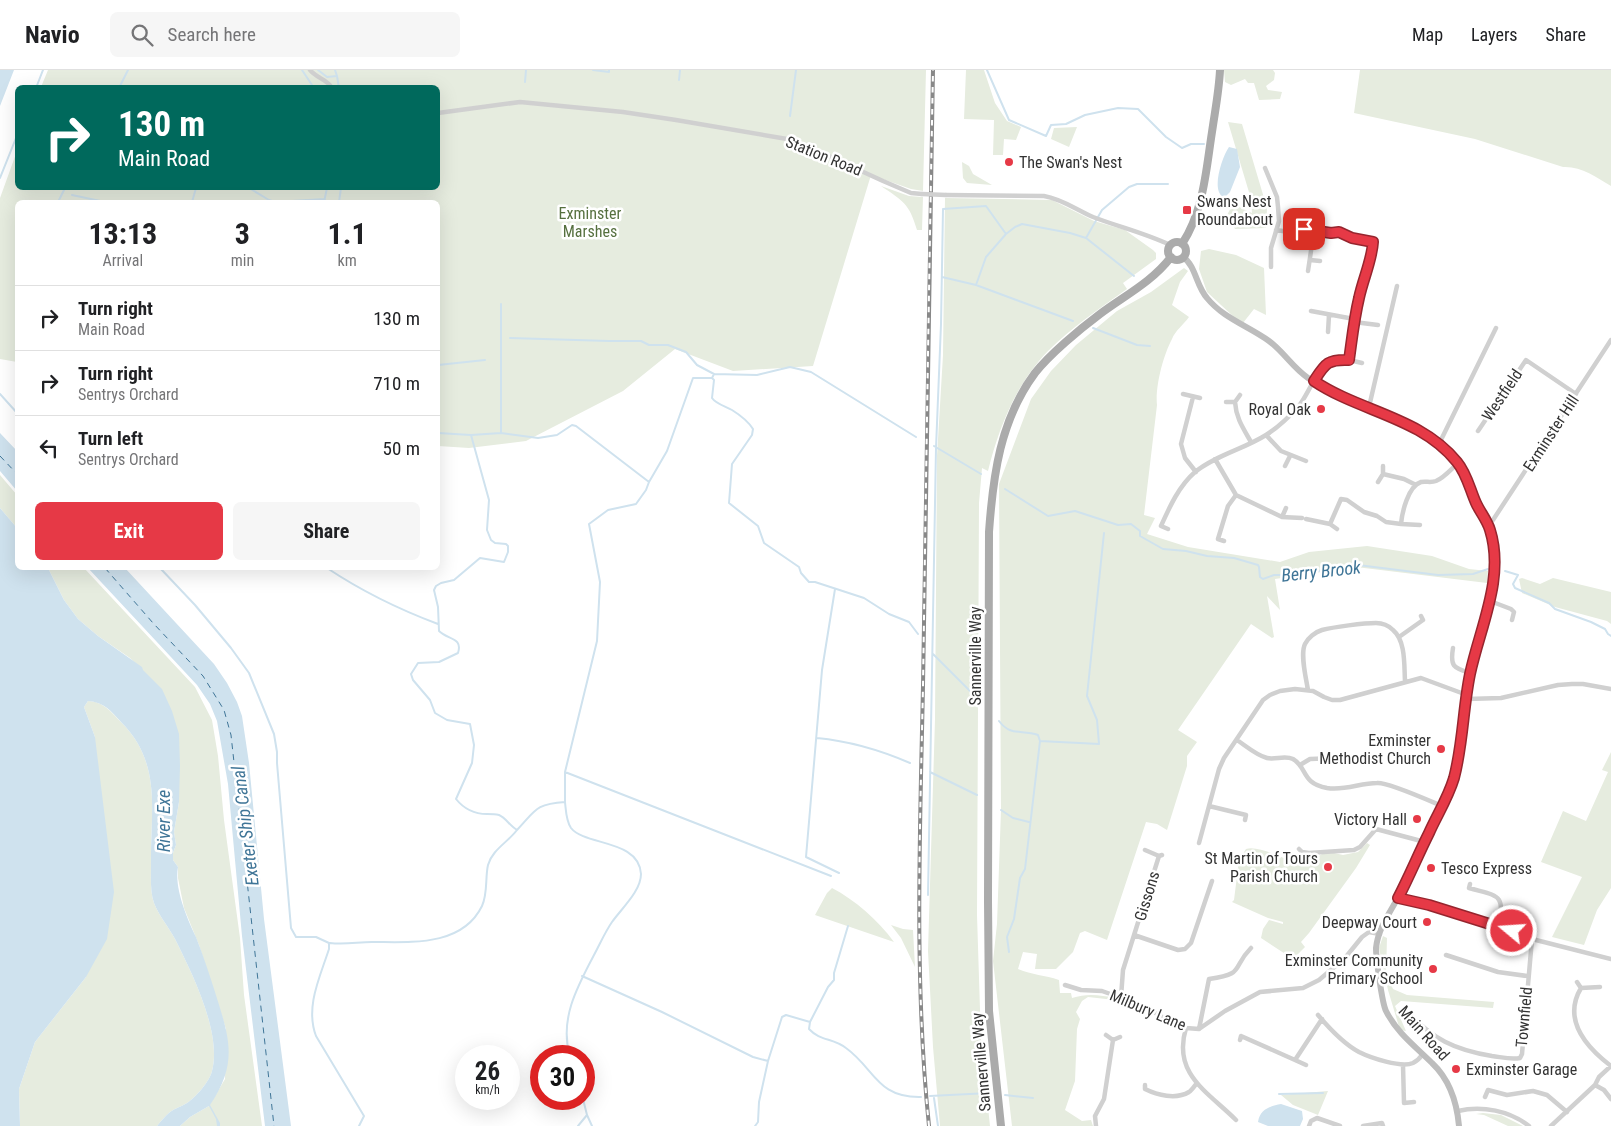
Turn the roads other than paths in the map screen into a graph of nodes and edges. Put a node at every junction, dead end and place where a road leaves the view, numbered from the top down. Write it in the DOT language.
graph roads {
  1 [pos="310,70"];
  2 [pos="1220,70"];
  3 [pos="331,85"];
  4 [pos="440,113"];
  5 [pos="1265,168"];
  6 [pos="1276,230"];
  7 [pos="1314,231"];
  8 [pos="1182,244"];
  9 [pos="1170,246"];
  10 [pos="1183,257"];
  11 [pos="1171,258"];
  12 [pos="1310,260"];
  13 [pos="1320,261"];
  14 [pos="1271,267"];
  15 [pos="1308,271"];
  16 [pos="1397,286"];
  17 [pos="1311,311"];
  18 [pos="1329,315"];
  19 [pos="1354,321"];
  20 [pos="1378,325"];
  21 [pos="1496,328"];
  22 [pos="1328,332"];
  23 [pos="1611,340"];
  24 [pos="1349,360"];
  25 [pos="1362,363"];
  26 [pos="1314,381"];
  27 [pos="1183,394"];
  28 [pos="1576,394"];
  29 [pos="1240,395"];
  30 [pos="1193,396"];
  31 [pos="1200,398"];
  32 [pos="1226,402"];
  33 [pos="1236,402"];
  34 [pos="1369,407"];
  35 [pos="1478,432"];
  36 [pos="1266,434"];
  37 [pos="1251,442"];
  38 [pos="1439,444"];
  39 [pos="1290,456"];
  40 [pos="1215,460"];
  41 [pos="1306,461"];
  42 [pos="1458,463"];
  43 [pos="1285,466"];
  44 [pos="1383,466"];
  45 [pos="1196,472"];
  46 [pos="1383,474"];
  47 [pos="1378,482"];
  48 [pos="1416,485"];
  49 [pos="1236,495"];
  50 [pos="1334,496"];
  51 [pos="1341,499"];
  52 [pos="1286,508"];
  53 [pos="1282,517"];
  54 [pos="1330,524"];
  55 [pos="1401,524"];
  56 [pos="1420,524"];
  57 [pos="1488,524"];
  58 [pos="1168,529"];
  59 [pos="1336,529"];
  60 [pos="1211,537"];
  61 [pos="1218,539"];
  62 [pos="1224,542"];
  63 [pos="1490,601"];
  64 [pos="1514,612"];
  65 [pos="1520,612"];
  66 [pos="1423,620"];
  67 [pos="1512,620"];
  68 [pos="1399,637"];
  69 [pos="1453,648"];
  70 [pos="1470,673"];
  71 [pos="1405,681"];
  72 [pos="1611,689"];
  73 [pos="1308,690"];
  74 [pos="1467,697"];
  75 [pos="1237,740"];
  76 [pos="1337,758"];
  77 [pos="1300,766"];
  78 [pos="1209,806"];
  79 [pos="1442,806"];
  80 [pos="1246,816"];
  81 [pos="1424,842"];
  82 [pos="1199,843"];
  83 [pos="1299,849"];
  84 [pos="1145,850"];
  85 [pos="1212,881"];
  86 [pos="1469,888"];
  87 [pos="1398,898"];
  88 [pos="1498,926"];
  89 [pos="1380,934"];
  90 [pos="1134,936"];
  91 [pos="1532,939"];
  92 [pos="1251,948"];
  93 [pos="1446,955"];
  94 [pos="1611,959"];
  95 [pos="1527,976"];
  96 [pos="1577,982"];
  97 [pos="1064,985"];
  98 [pos="1600,987"];
  99 [pos="1581,988"];
  100 [pos="1121,997"];
  101 [pos="1407,1011"];
  102 [pos="1186,1028"];
  103 [pos="1199,1029"];
  104 [pos="1106,1036"];
  105 [pos="1241,1036"];
  106 [pos="1120,1037"];
  107 [pos="1113,1040"];
  108 [pos="1422,1055"];
  109 [pos="1295,1060"];
  110 [pos="1403,1064"];
  111 [pos="1306,1065"];
  112 [pos="1611,1066"];
  113 [pos="1197,1082"];
  114 [pos="1490,1084"];
  115 [pos="1595,1085"];
  116 [pos="1488,1090"];
  117 [pos="1143,1095"];
  118 [pos="1485,1097"];
  119 [pos="1611,1099"];
  120 [pos="1414,1102"];
  121 [pos="1458,1111"];
  122 [pos="1567,1112"];
  123 [pos="1236,1120"];
  124 [pos="1001,1126"];
  125 [pos="1096,1126"];
  126 [pos="1309,1126"];
  127 [pos="1340,1126"];
  128 [pos="1363,1126"];
  129 [pos="1382,1126"];
  130 [pos="1459,1126"];
  131 [pos="1529,1126"];
  132 [pos="1551,1126"];
  1 -- 3 [label="street"];
  2 -- 8 [label="main road"];
  4 -- 9 [label="street, Station Road, bridge"];
  5 -- 6 [label="street"];
  6 -- 7 [label="street"];
  6 -- 14 [label="street"];
  7 -- 12 [label="street"];
  7 -- 19 [label="street"];
  8 -- 9 [label="main road"];
  8 -- 10 [label="main road"];
  9 -- 11 [label="main road"];
  10 -- 11 [label="main road"];
  10 -- 26 [label="street, Main Road"];
  11 -- 124 [label="main road, Sannerville Way"];
  12 -- 13 [label="street"];
  12 -- 15 [label="street"];
  16 -- 34 [label="street"];
  17 -- 18 [label="street"];
  18 -- 19 [label="street"];
  18 -- 22 [label="street"];
  19 -- 20 [label="street"];
  19 -- 24 [label="street"];
  21 -- 38 [label="street"];
  23 -- 28 [label="street, Exminster Hill"];
  24 -- 25 [label="street"];
  24 -- 26 [label="street"];
  26 -- 34 [label="street, Main Road"];
  26 -- 36 [label="street"];
  27 -- 30 [label="street"];
  28 -- 35 [label="street, Westfield"];
  28 -- 57 [label="street, Exminster Hill"];
  29 -- 33 [label="street"];
  30 -- 31 [label="street"];
  30 -- 45 [label="street"];
  32 -- 33 [label="street"];
  33 -- 37 [label="street"];
  34 -- 38 [label="street, Main Road"];
  36 -- 37 [label="street"];
  36 -- 39 [label="street"];
  37 -- 40 [label="street"];
  38 -- 42 [label="street, Main Road"];
  39 -- 41 [label="street"];
  39 -- 43 [label="street"];
  40 -- 45 [label="street"];
  40 -- 49 [label="street"];
  42 -- 48 [label="street"];
  42 -- 57 [label="street, Main Road"];
  44 -- 46 [label="street"];
  45 -- 58 [label="street"];
  46 -- 47 [label="street"];
  46 -- 48 [label="street"];
  48 -- 55 [label="street"];
  49 -- 53 [label="street"];
  49 -- 61 [label="street"];
  50 -- 51 [label="street"];
  51 -- 54 [label="street"];
  51 -- 55 [label="street"];
  52 -- 53 [label="street"];
  53 -- 54 [label="street"];
  54 -- 59 [label="street"];
  55 -- 56 [label="street"];
  57 -- 63 [label="street, Main Road"];
  60 -- 61 [label="street"];
  61 -- 62 [label="street"];
  63 -- 64 [label="street"];
  63 -- 70 [label="street, Main Road"];
  64 -- 65 [label="street"];
  64 -- 67 [label="street"];
  66 -- 68 [label="street"];
  68 -- 71 [label="street"];
  68 -- 73 [label="street"];
  69 -- 70 [label="street"];
  70 -- 74 [label="street, Main Road"];
  71 -- 73 [label="street"];
  71 -- 74 [label="street"];
  72 -- 74 [label="street"];
  73 -- 75 [label="street"];
  74 -- 79 [label="street, Main Road"];
  75 -- 77 [label="street"];
  75 -- 78 [label="street"];
  76 -- 77 [label="street"];
  77 -- 79 [label="street"];
  78 -- 80 [label="street"];
  78 -- 82 [label="street"];
  79 -- 81 [label="street, Main Road"];
  81 -- 83 [label="street"];
  81 -- 87 [label="street, Main Road"];
  84 -- 90 [label="street, Gissons"];
  85 -- 90 [label="street, Gissons"];
  86 -- 88 [label="street"];
  87 -- 88 [label="street"];
  87 -- 89 [label="street, Main Road"];
  88 -- 91 [label="street"];
  89 -- 103 [label="street, Milbury Lane"];
  89 -- 108 [label="street, Main Road"];
  90 -- 100 [label="street, Gissons"];
  91 -- 94 [label="street"];
  91 -- 95 [label="street, Townfield"];
  92 -- 103 [label="street"];
  93 -- 95 [label="street"];
  95 -- 101 [label="street, Townfield"];
  96 -- 99 [label="street"];
  97 -- 100 [label="street, Milbury Lane"];
  98 -- 99 [label="street"];
  99 -- 112 [label="street"];
  100 -- 102 [label="street, Milbury Lane"];
  102 -- 103 [label="street, Milbury Lane"];
  102 -- 113 [label="street"];
  104 -- 107 [label="street"];
  105 -- 109 [label="street"];
  106 -- 107 [label="street"];
  107 -- 125 [label="street"];
  108 -- 110 [label="street"];
  108 -- 121 [label="street, Main Road"];
  109 -- 110 [label="street"];
  109 -- 111 [label="street"];
  110 -- 120 [label="street"];
  112 -- 115 [label="street"];
  113 -- 117 [label="street"];
  113 -- 123 [label="street"];
  114 -- 116 [label="street"];
  115 -- 119 [label="street"];
  115 -- 122 [label="street"];
  116 -- 118 [label="street"];
  116 -- 122 [label="street"];
  121 -- 130 [label="street, Main Road"];
  121 -- 131 [label="street"];
  122 -- 132 [label="street"];
  126 -- 127 [label="street"];
  128 -- 129 [label="street"];
}
